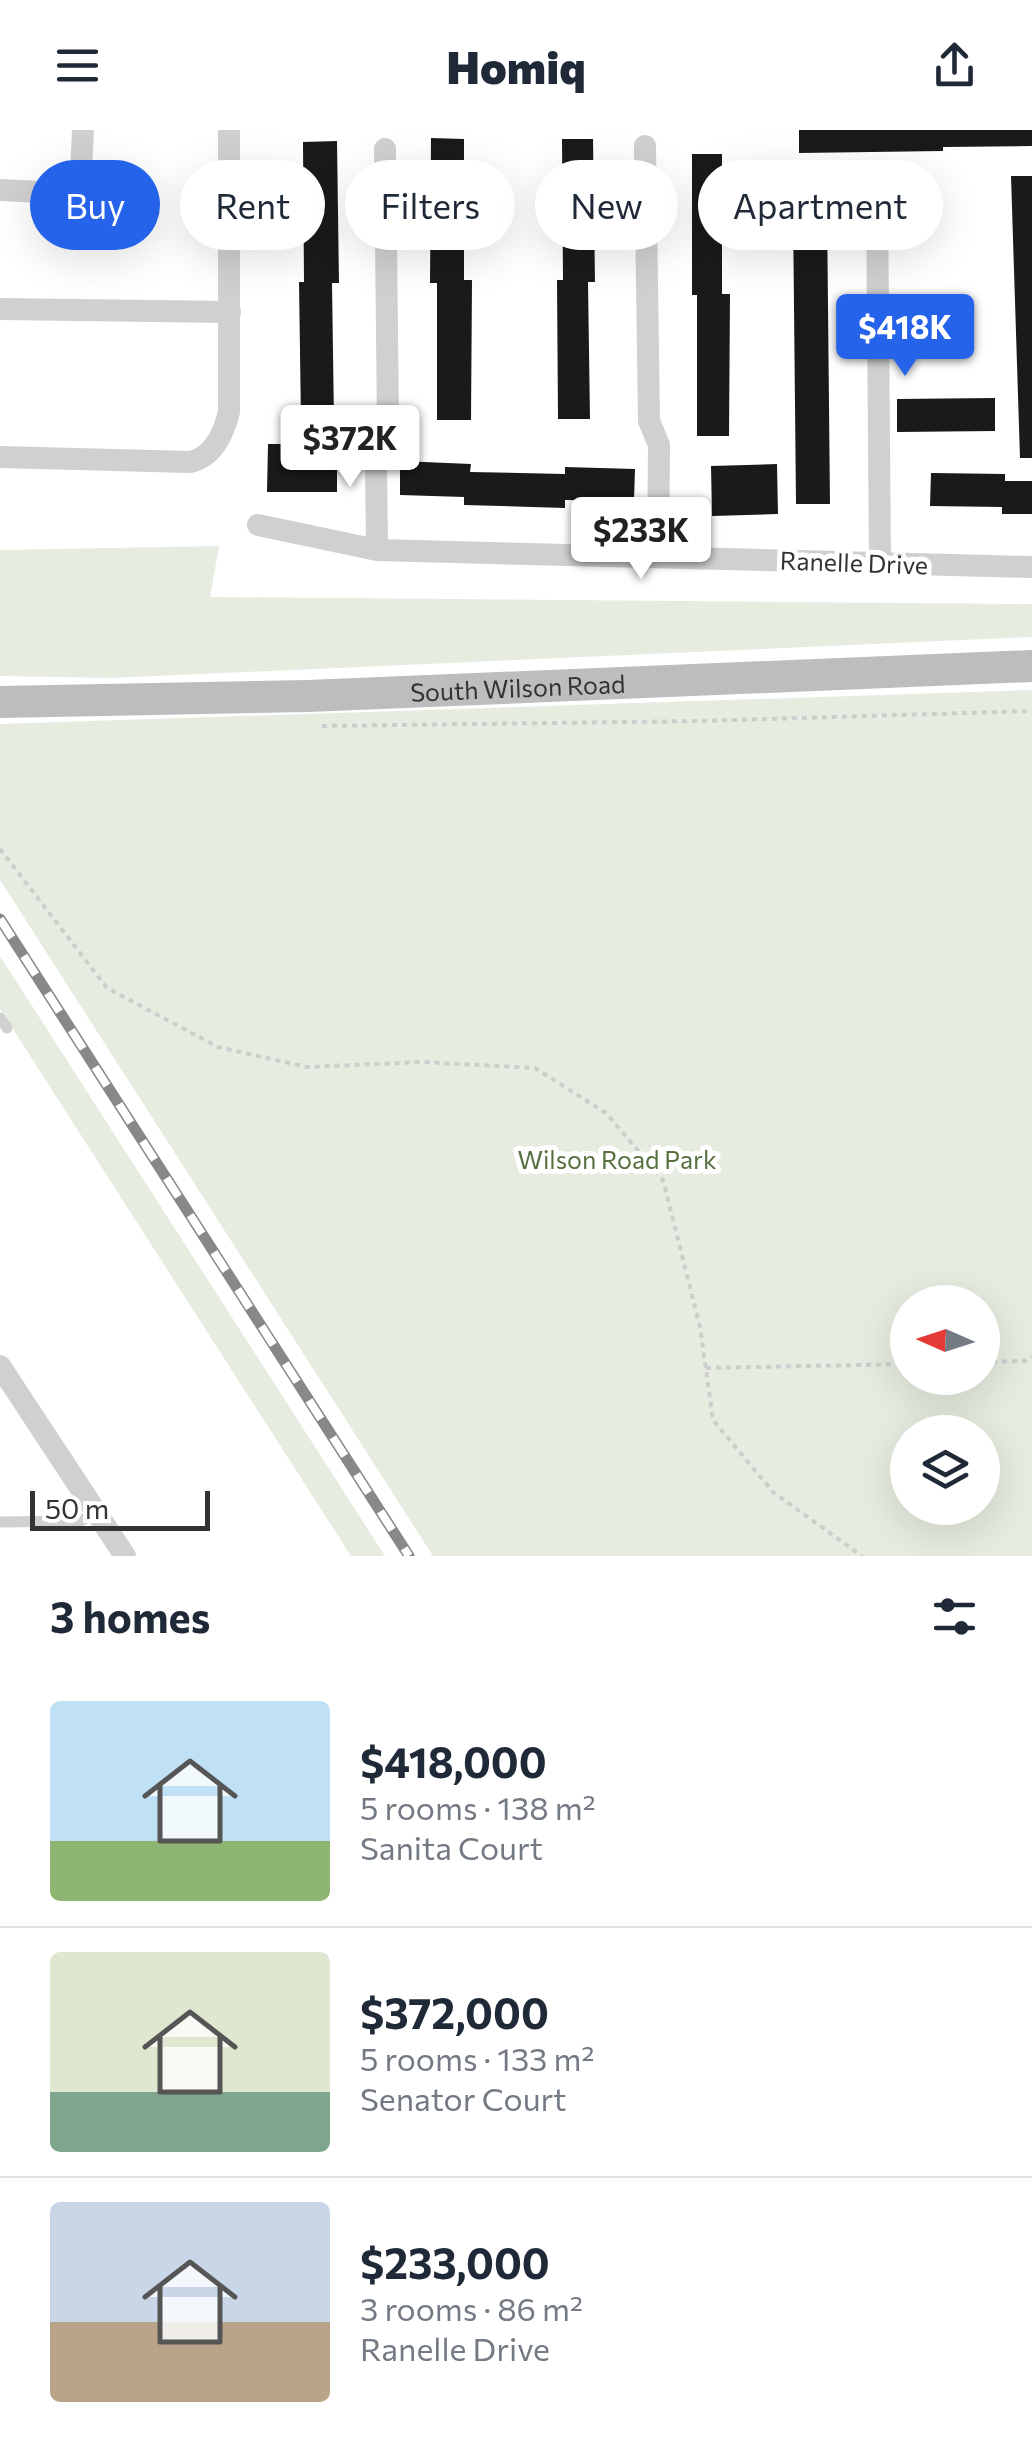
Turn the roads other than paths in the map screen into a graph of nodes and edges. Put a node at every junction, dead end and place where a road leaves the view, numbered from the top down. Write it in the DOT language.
graph roads {
  1 [pos="83,130"];
  2 [pos="230,130"];
  3 [pos="646,146"];
  4 [pos="385,149"];
  5 [pos="0,190"];
  6 [pos="877,250"];
  7 [pos="0,309"];
  8 [pos="230,312"];
  9 [pos="0,458"];
  10 [pos="258,525"];
  11 [pos="377,550"];
  12 [pos="658,556"];
  13 [pos="880,562"];
  14 [pos="1032,566"];
  15 [pos="1032,666"];
  16 [pos="1,702"];
  17 [pos="0,1366"];
  18 [pos="96,1512"];
  19 [pos="0,1522"];
  20 [pos="125,1556"];
  1 -- 5 [label="street"];
  2 -- 8 [label="street"];
  3 -- 12 [label="street"];
  4 -- 11 [label="street"];
  6 -- 13 [label="street"];
  7 -- 8 [label="street"];
  8 -- 9 [label="street"];
  10 -- 11 [label="street, Ranelle Drive"];
  11 -- 12 [label="street, Ranelle Drive"];
  12 -- 13 [label="street, Ranelle Drive"];
  13 -- 14 [label="street, Ranelle Drive"];
  15 -- 16 [label="main road, South Wilson Road"];
  17 -- 18 [label="street"];
  18 -- 19 [label="lane"];
  18 -- 20 [label="street"];
}
